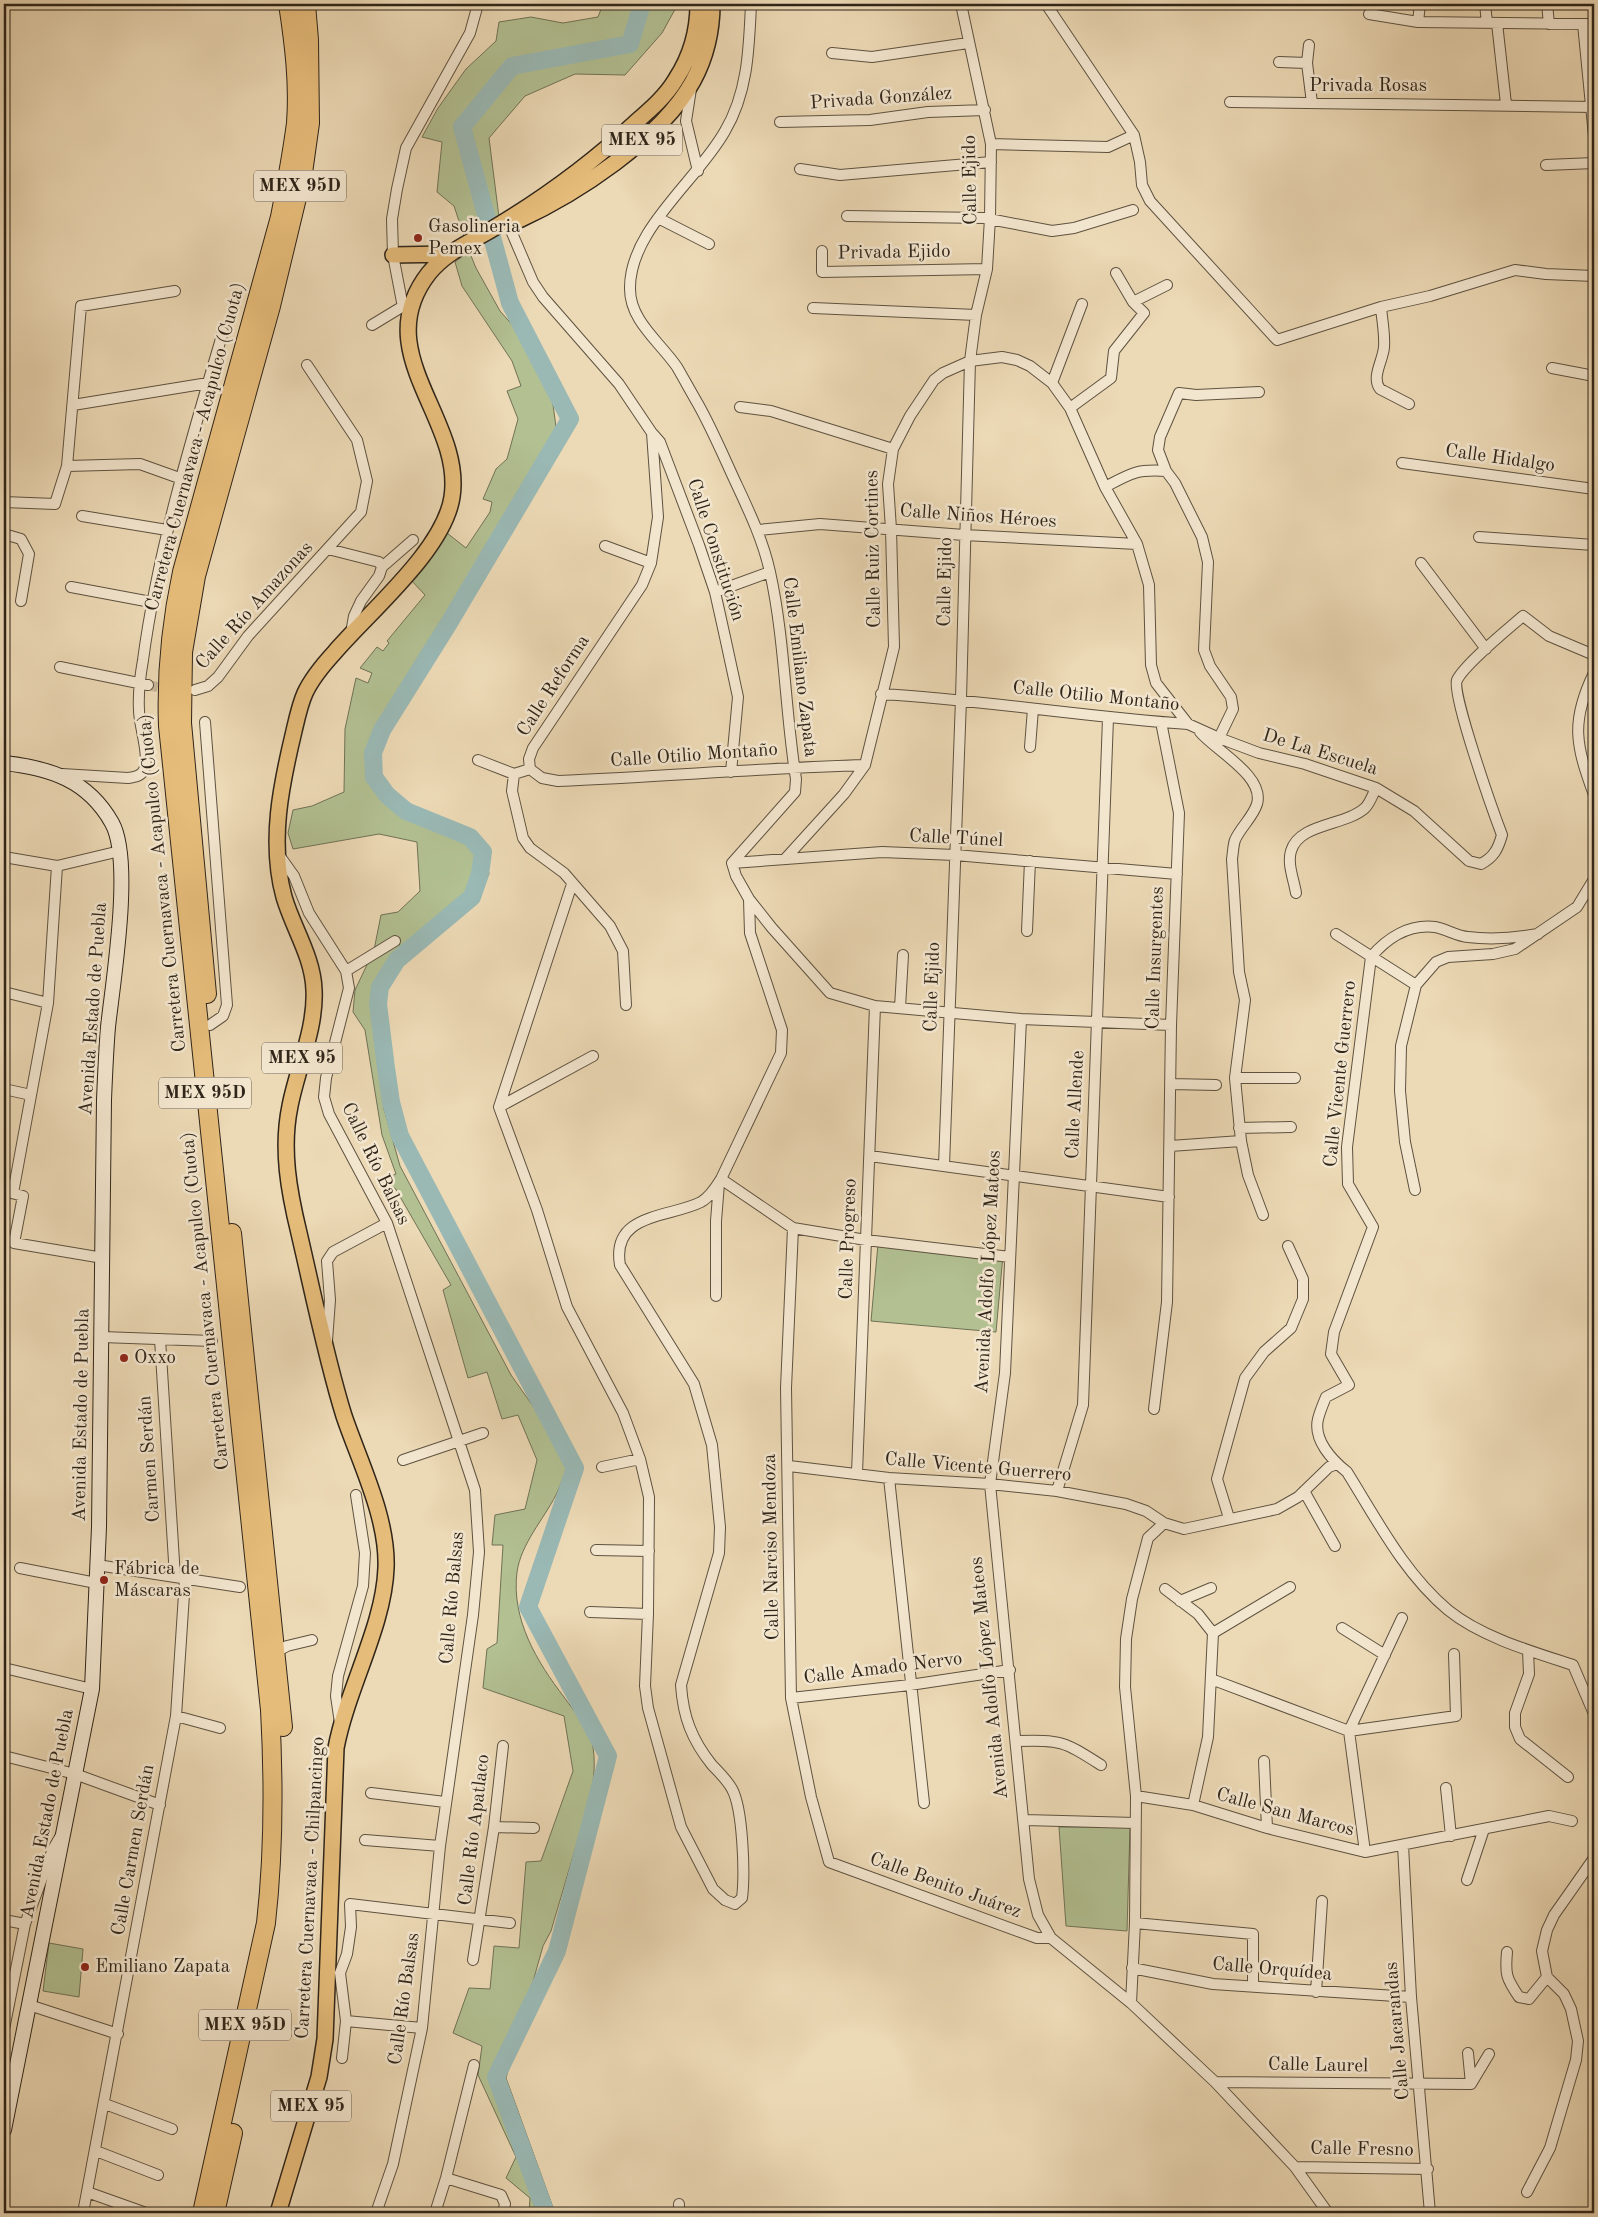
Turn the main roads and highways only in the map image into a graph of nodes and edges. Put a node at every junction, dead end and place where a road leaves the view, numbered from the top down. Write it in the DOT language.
graph roads {
  1 [pos="288,4"];
  2 [pos="306,4"];
  3 [pos="698,4"];
  4 [pos="712,4"];
  5 [pos="502,224"];
  6 [pos="448,254"];
  7 [pos="393,255"];
  8 [pos="202,2213"];
  9 [pos="215,2213"];
  10 [pos="278,2213"];
  1 -- 8 [label="highway, Carretera Cuernavaca - Acapulco (Cuota) / MEX 95D"];
  2 -- 9 [label="highway, Carretera Cuernavaca - Acapulco (Cuota) / MEX 95D"];
  3 -- 5 [label="main road, MEX 95"];
  4 -- 5 [label="main road, MEX 95"];
  5 -- 6 [label="main road, Carretera Cuernavaca - Chilpancingo / MEX 95"];
  6 -- 7 [label="main road"];
  6 -- 10 [label="main road, Carretera Cuernavaca - Chilpancingo / MEX 95"];
}
